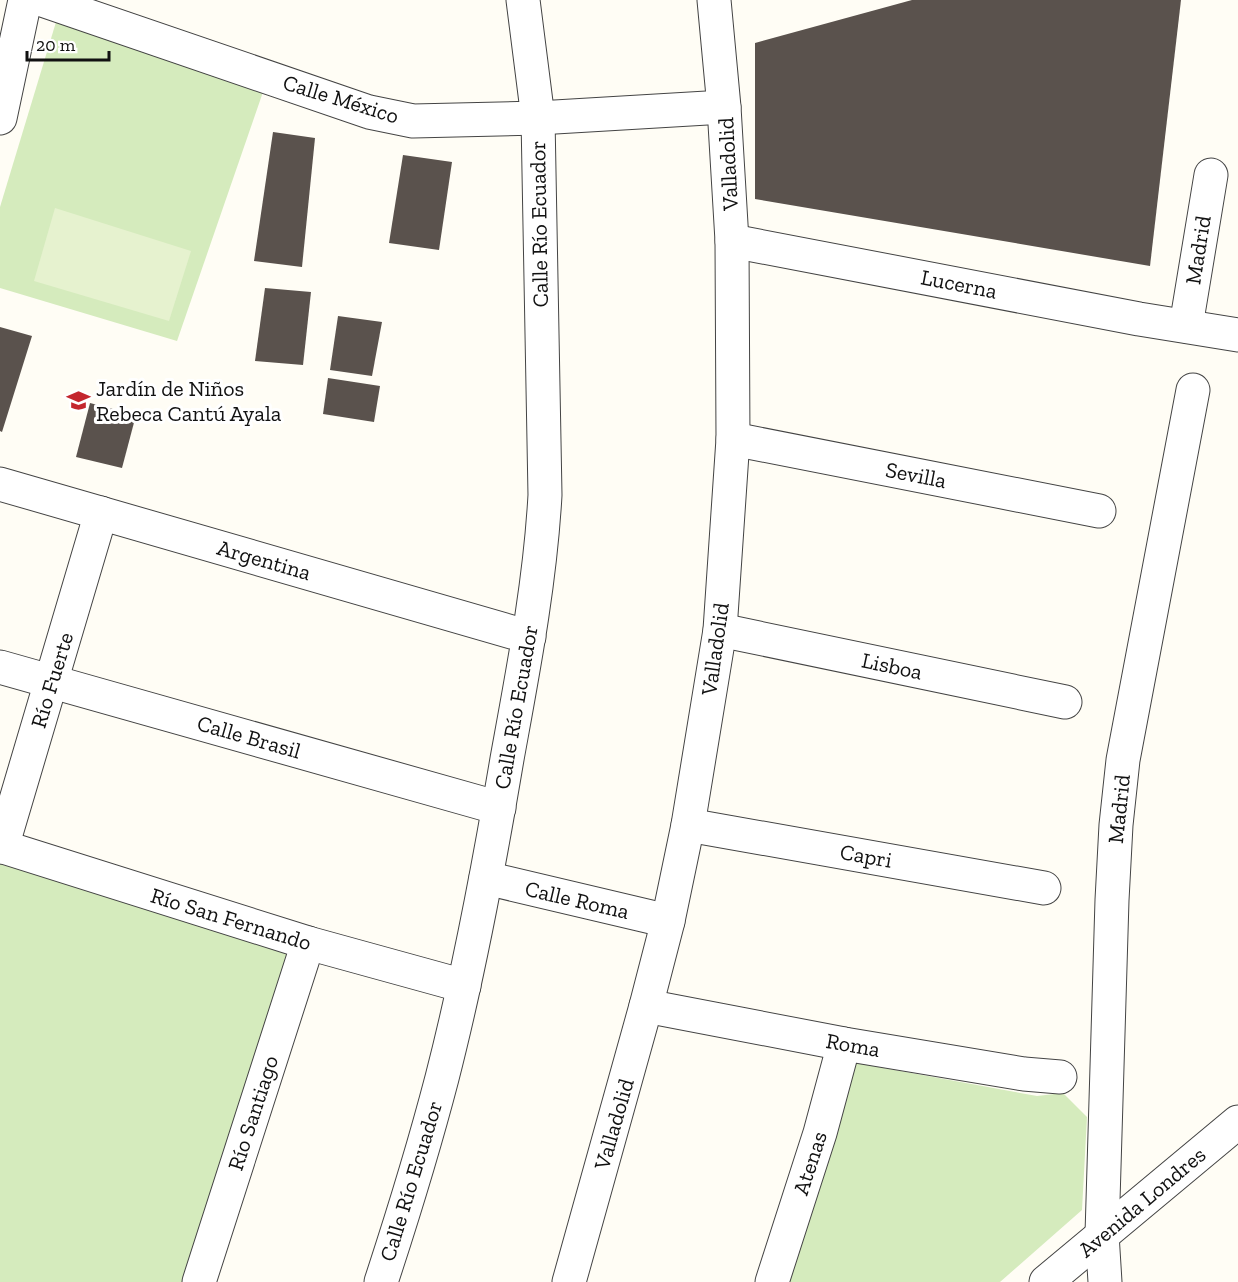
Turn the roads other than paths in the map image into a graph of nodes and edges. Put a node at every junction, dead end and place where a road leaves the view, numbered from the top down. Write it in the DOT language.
graph roads {
  1 [pos="25,0"];
  2 [pos="42,0"];
  3 [pos="523,0"];
  4 [pos="714,0"];
  5 [pos="724,107"];
  6 [pos="0,118"];
  7 [pos="538,118"];
  8 [pos="1211,174"];
  9 [pos="732,241"];
  10 [pos="1186,326"];
  11 [pos="1238,335"];
  12 [pos="1193,390"];
  13 [pos="733,439"];
  14 [pos="0,484"];
  15 [pos="1099,511"];
  16 [pos="101,513"];
  17 [pos="720,630"];
  18 [pos="529,637"];
  19 [pos="0,667"];
  20 [pos="52,681"];
  21 [pos="1065,702"];
  22 [pos="499,808"];
  23 [pos="688,825"];
  24 [pos="1,847"];
  25 [pos="486,878"];
  26 [pos="1044,888"];
  27 [pos="668,921"];
  28 [pos="308,943"];
  29 [pos="464,986"];
  30 [pos="646,1006"];
  31 [pos="844,1044"];
  32 [pos="1060,1077"];
  33 [pos="1238,1122"];
  34 [pos="1102,1234"];
  35 [pos="199,1282"];
  36 [pos="381,1282"];
  37 [pos="569,1282"];
  38 [pos="772,1282"];
  39 [pos="1046,1282"];
  40 [pos="1105,1282"];
  1 -- 6 [label="street"];
  2 -- 7 [label="street, Calle México"];
  3 -- 7 [label="street, Calle Río Ecuador"];
  4 -- 5 [label="street, Valladolid"];
  5 -- 7 [label="street, Calle México"];
  5 -- 9 [label="street, Valladolid"];
  7 -- 18 [label="street, Calle Río Ecuador"];
  8 -- 10 [label="street, Madrid"];
  9 -- 10 [label="street, Lucerna"];
  9 -- 13 [label="street, Valladolid"];
  10 -- 11 [label="street, Lucerna"];
  12 -- 34 [label="street, Madrid"];
  13 -- 15 [label="street, Sevilla"];
  13 -- 17 [label="street, Valladolid"];
  14 -- 16 [label="street, Argentina"];
  16 -- 18 [label="street, Argentina"];
  16 -- 20 [label="street, Río Fuerte"];
  17 -- 21 [label="street, Lisboa"];
  17 -- 23 [label="street, Valladolid"];
  18 -- 22 [label="street, Calle Río Ecuador"];
  19 -- 20 [label="street, Calle Brasil"];
  20 -- 22 [label="street, Calle Brasil"];
  20 -- 24 [label="street, Río Fuerte"];
  22 -- 25 [label="street, Calle Río Ecuador"];
  23 -- 26 [label="street, Capri"];
  23 -- 27 [label="street, Valladolid"];
  24 -- 28 [label="street, Río San Fernando"];
  25 -- 27 [label="street, Calle Roma"];
  25 -- 29 [label="street, Calle Río Ecuador"];
  27 -- 30 [label="street, Valladolid"];
  28 -- 29 [label="street, Río San Fernando"];
  28 -- 35 [label="street, Río Santiago"];
  29 -- 36 [label="street, Calle Río Ecuador"];
  30 -- 31 [label="street, Roma"];
  30 -- 37 [label="street, Valladolid"];
  31 -- 32 [label="street, Roma"];
  31 -- 38 [label="street, Atenas"];
  33 -- 34 [label="street, Avenida Londres"];
  34 -- 39 [label="street, Avenida Londres"];
  34 -- 40 [label="street, Madrid"];
}
